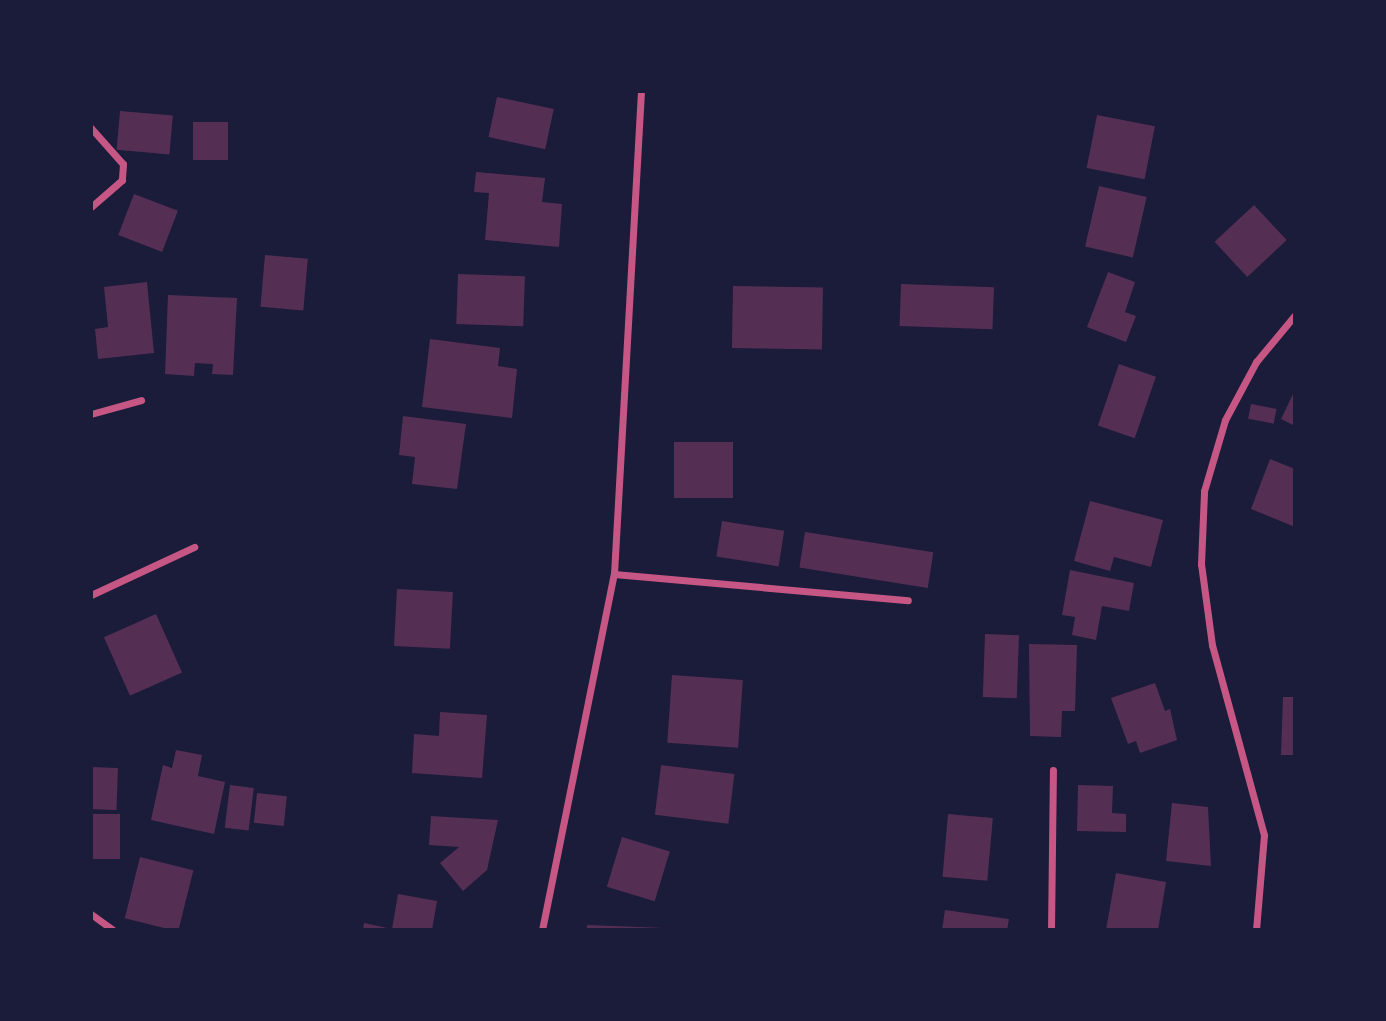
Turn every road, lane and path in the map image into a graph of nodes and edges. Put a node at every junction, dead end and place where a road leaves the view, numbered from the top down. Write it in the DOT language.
graph roads {
  1 [pos="641,91"];
  2 [pos="91,128"];
  3 [pos="91,207"];
  4 [pos="1295,314"];
  5 [pos="141,400"];
  6 [pos="91,414"];
  7 [pos="194,547"];
  8 [pos="614,574"];
  9 [pos="91,595"];
  10 [pos="908,600"];
  11 [pos="1053,770"];
  12 [pos="91,914"];
  13 [pos="113,930"];
  14 [pos="542,930"];
  15 [pos="1051,930"];
  16 [pos="1256,930"];
  1 -- 8 [label="street"];
  2 -- 3 [label="street"];
  4 -- 16 [label="street"];
  5 -- 6 [label="street"];
  7 -- 9 [label="street"];
  8 -- 10 [label="street"];
  8 -- 14 [label="street"];
  11 -- 15 [label="street"];
  12 -- 13 [label="street"];
}
